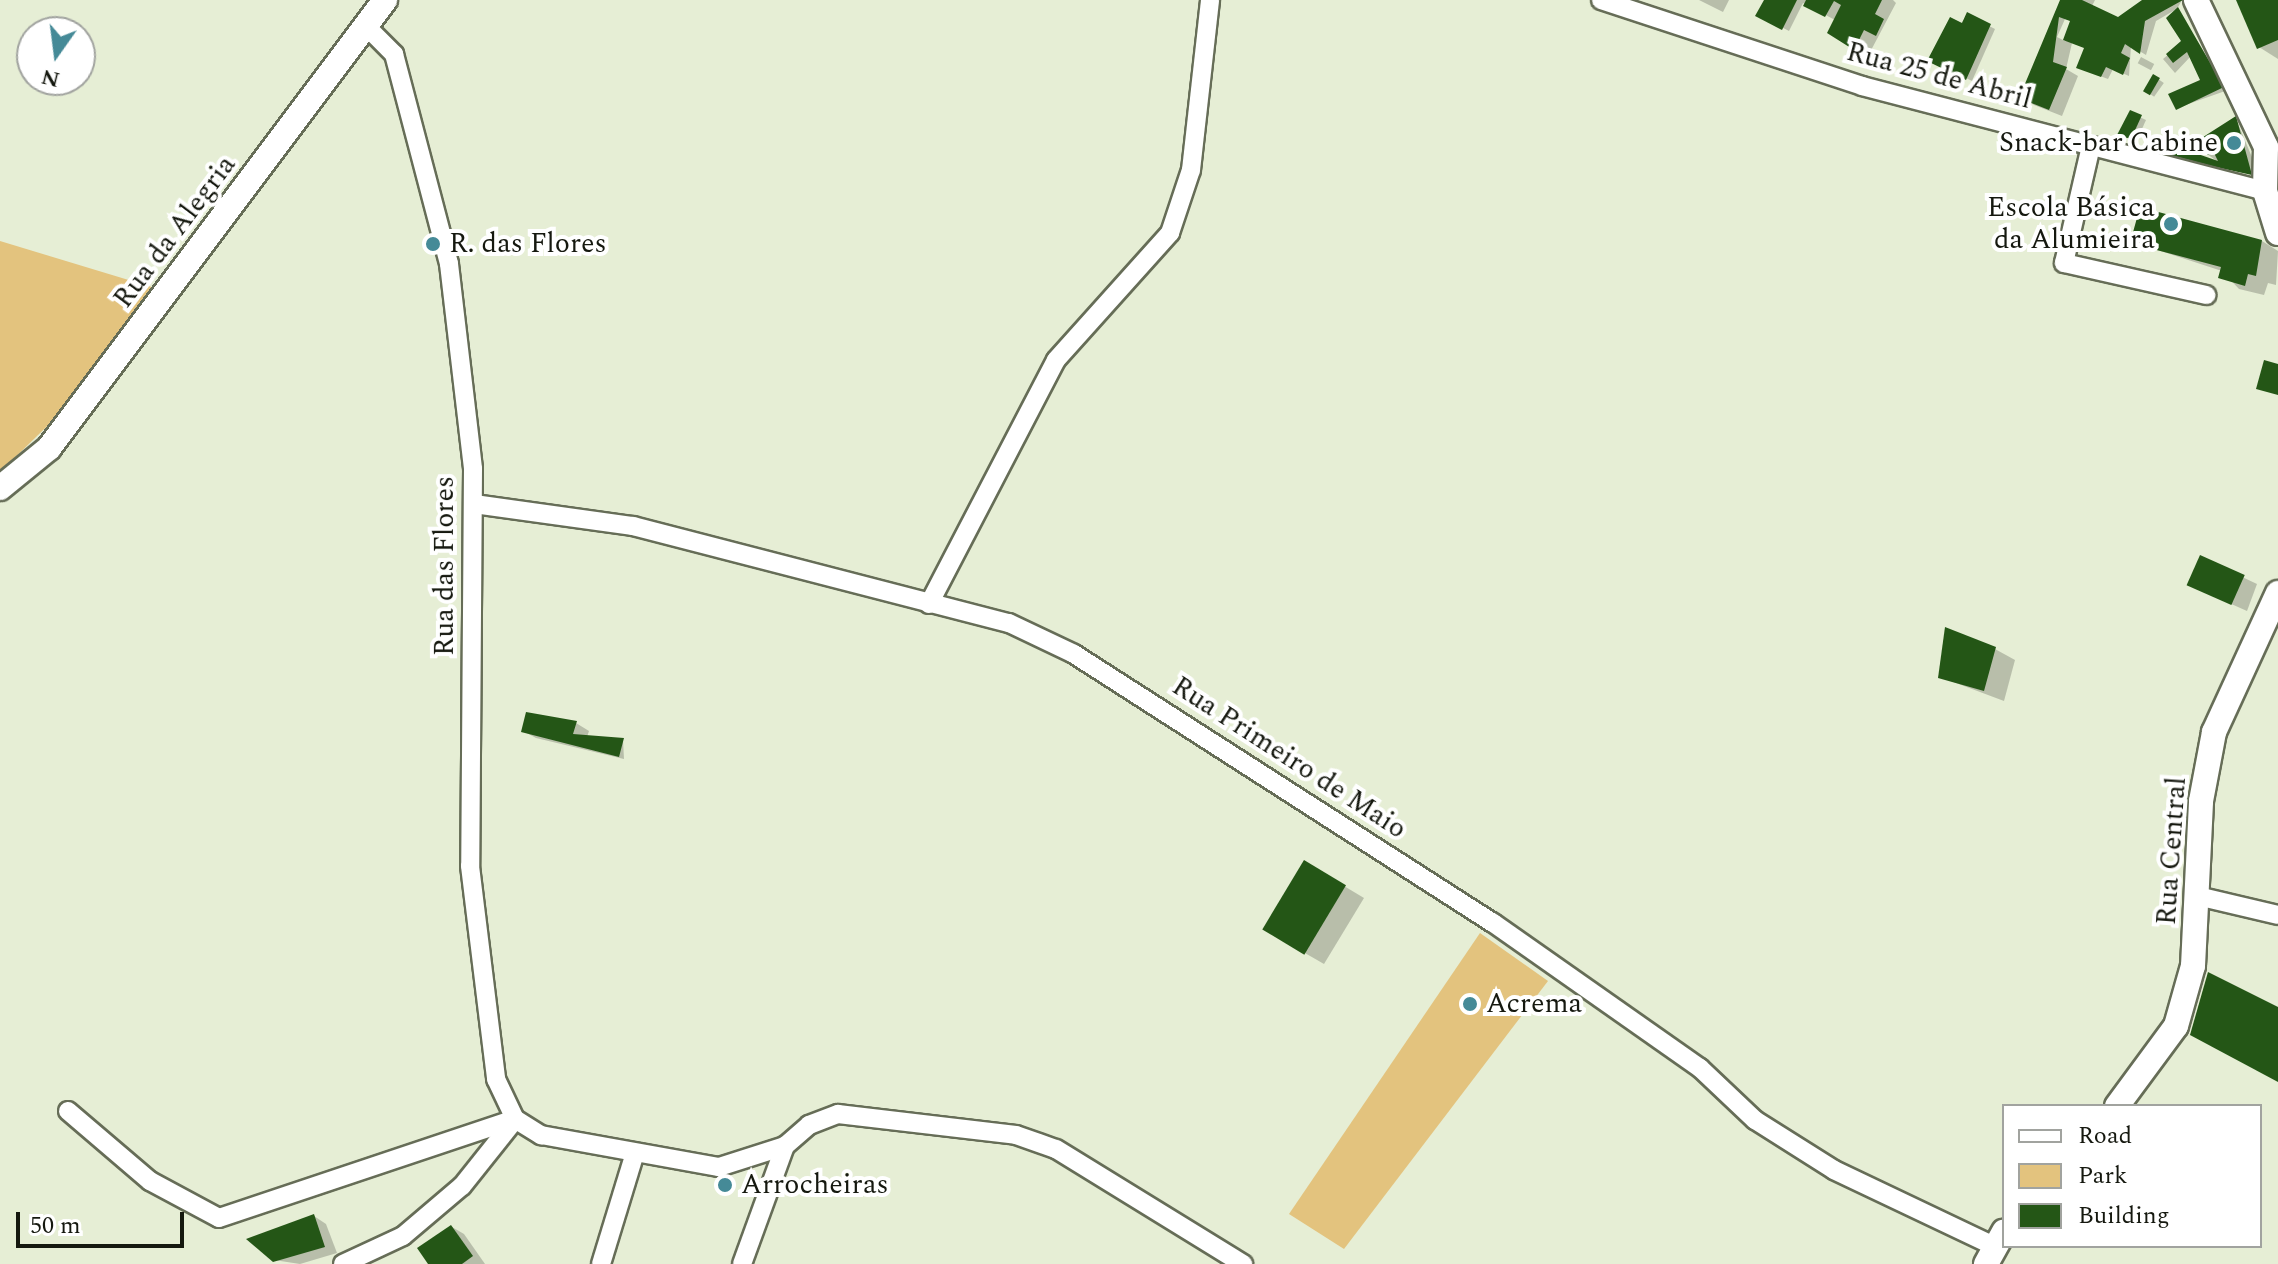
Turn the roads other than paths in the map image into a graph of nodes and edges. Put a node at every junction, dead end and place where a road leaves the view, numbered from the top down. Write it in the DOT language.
graph roads {
  1 [pos="385,0"];
  2 [pos="1210,0"];
  3 [pos="1601,0"];
  4 [pos="2196,0"];
  5 [pos="366,26"];
  6 [pos="2091,146"];
  7 [pos="2272,151"];
  8 [pos="2265,191"];
  9 [pos="2278,233"];
  10 [pos="2206,295"];
  11 [pos="0,488"];
  12 [pos="474,504"];
  13 [pos="2278,593"];
  14 [pos="929,604"];
  15 [pos="2202,897"];
  16 [pos="2278,915"];
  17 [pos="2118,1104"];
  18 [pos="68,1111"];
  19 [pos="515,1119"];
  20 [pos="785,1146"];
  21 [pos="635,1153"];
  22 [pos="1994,1247"];
  23 [pos="343,1264"];
  24 [pos="601,1264"];
  25 [pos="742,1264"];
  26 [pos="1243,1264"];
  1 -- 5 [label="street, Rua da Alegria"];
  2 -- 14 [label="street"];
  3 -- 6 [label="street, Rua 25 de Abril"];
  4 -- 7 [label="street"];
  5 -- 11 [label="street, Rua da Alegria"];
  5 -- 12 [label="street, Rua das Flores"];
  6 -- 8 [label="street, Rua 25 de Abril"];
  6 -- 10 [label="street"];
  7 -- 8 [label="street"];
  8 -- 9 [label="street"];
  12 -- 14 [label="street, Rua Primeiro de Maio"];
  12 -- 19 [label="street, Rua das Flores"];
  13 -- 15 [label="street, Rua Central"];
  14 -- 22 [label="street, Rua Primeiro de Maio"];
  15 -- 16 [label="street"];
  15 -- 17 [label="street, Rua Central"];
  18 -- 19 [label="street"];
  19 -- 21 [label="street"];
  19 -- 23 [label="street"];
  20 -- 21 [label="street"];
  20 -- 25 [label="street"];
  20 -- 26 [label="street"];
  21 -- 24 [label="street"];
}
